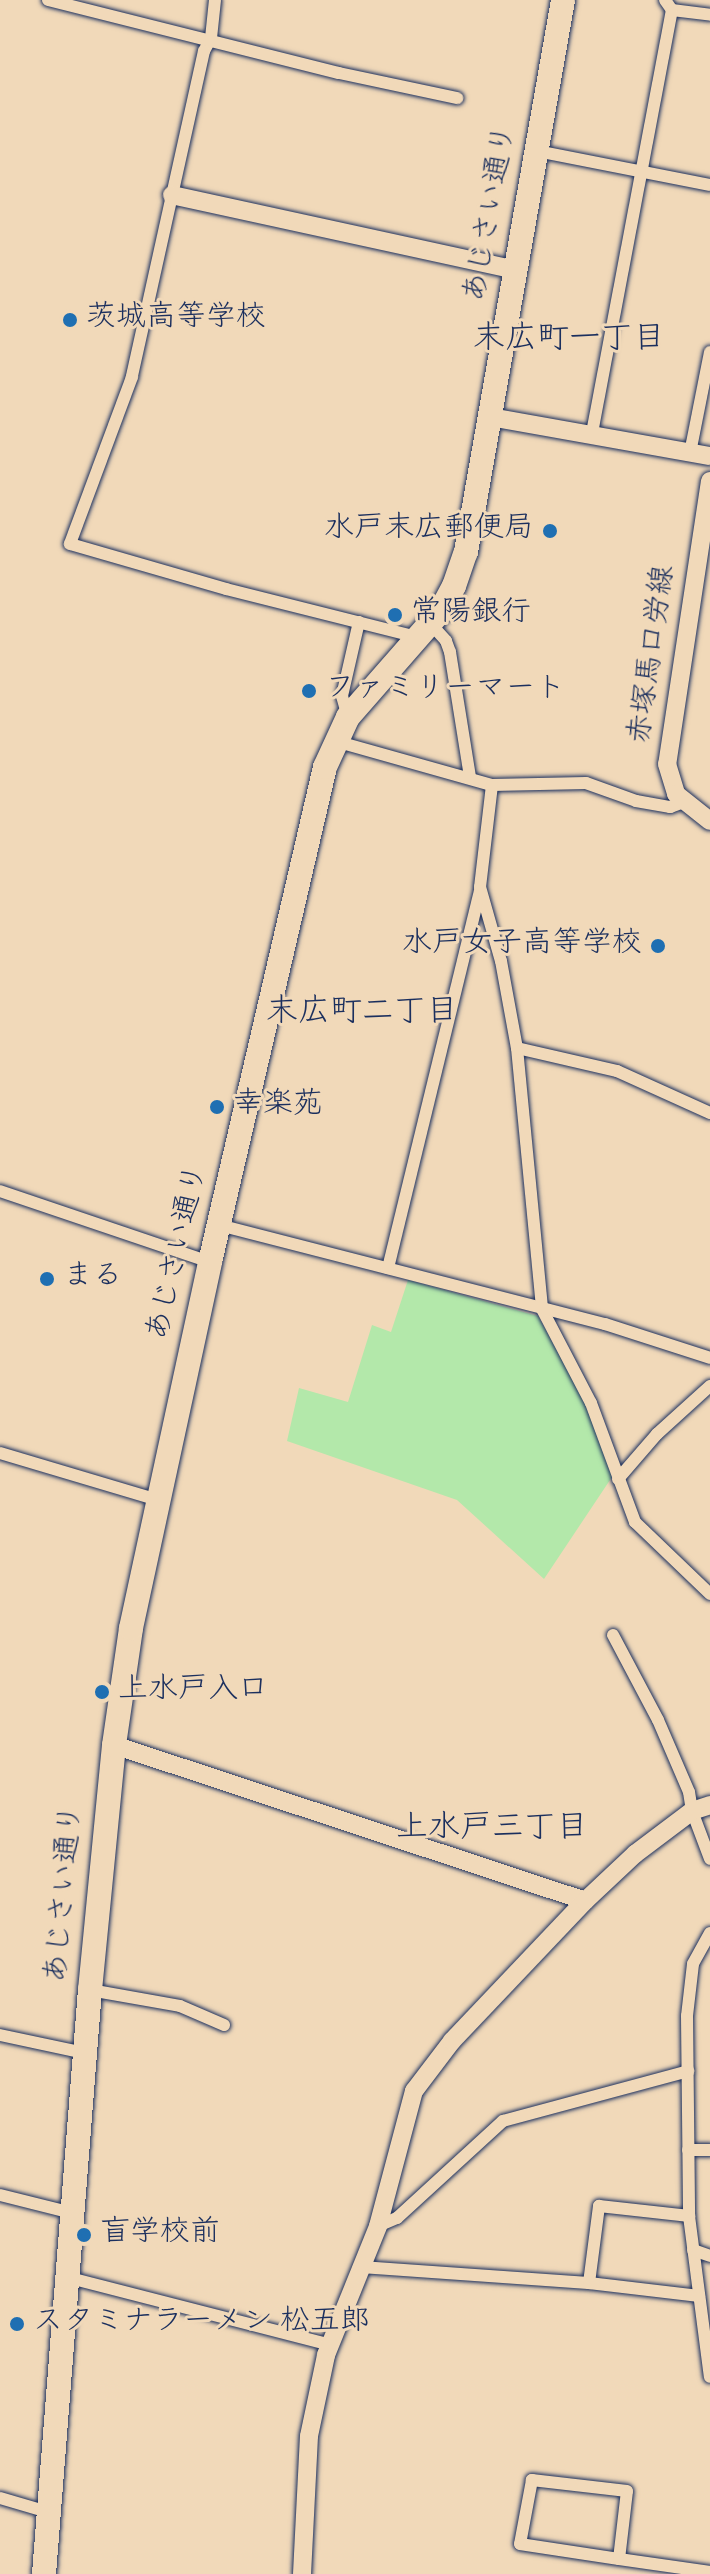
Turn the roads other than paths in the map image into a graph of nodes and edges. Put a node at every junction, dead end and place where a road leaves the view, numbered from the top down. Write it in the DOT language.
graph roads {
  1 [pos="48,0"];
  2 [pos="215,0"];
  3 [pos="563,0"];
  4 [pos="668,5"];
  5 [pos="710,15"];
  6 [pos="211,38"];
  7 [pos="457,98"];
  8 [pos="537,151"];
  9 [pos="641,170"];
  10 [pos="710,185"];
  11 [pos="172,195"];
  12 [pos="516,270"];
  13 [pos="710,352"];
  14 [pos="490,417"];
  15 [pos="592,433"];
  16 [pos="690,453"];
  17 [pos="710,456"];
  18 [pos="710,481"];
  19 [pos="359,622"];
  20 [pos="424,630"];
  21 [pos="348,717"];
  22 [pos="335,741"];
  23 [pos="470,777"];
  24 [pos="492,785"];
  25 [pos="684,802"];
  26 [pos="710,821"];
  27 [pos="480,887"];
  28 [pos="517,1048"];
  29 [pos="710,1113"];
  30 [pos="0,1191"];
  31 [pos="219,1225"];
  32 [pos="210,1262"];
  33 [pos="388,1268"];
  34 [pos="542,1309"];
  35 [pos="710,1358"];
  36 [pos="710,1386"];
  37 [pos="0,1453"];
  38 [pos="618,1479"];
  39 [pos="158,1500"];
  40 [pos="710,1594"];
  41 [pos="613,1635"];
  42 [pos="114,1745"];
  43 [pos="701,1808"];
  44 [pos="710,1859"];
  45 [pos="585,1901"];
  46 [pos="710,1933"];
  47 [pos="90,1990"];
  48 [pos="224,2025"];
  49 [pos="0,2035"];
  50 [pos="85,2053"];
  51 [pos="688,2071"];
  52 [pos="688,2150"];
  53 [pos="710,2150"];
  54 [pos="0,2195"];
  55 [pos="72,2213"];
  56 [pos="689,2216"];
  57 [pos="378,2226"];
  58 [pos="693,2250"];
  59 [pos="710,2256"];
  60 [pos="360,2267"];
  61 [pos="66,2277"];
  62 [pos="589,2283"];
  63 [pos="699,2296"];
  64 [pos="330,2345"];
  65 [pos="710,2377"];
  66 [pos="0,2498"];
  67 [pos="48,2512"];
  68 [pos="619,2559"];
  69 [pos="710,2572"];
  70 [pos="44,2574"];
  71 [pos="302,2574"];
  1 -- 6 [label="street"];
  2 -- 6 [label="street"];
  3 -- 8 [label="highway, あじさい通り"];
  4 -- 5 [label="street"];
  4 -- 9 [label="street"];
  6 -- 7 [label="street"];
  6 -- 11 [label="street"];
  8 -- 9 [label="street"];
  8 -- 12 [label="highway, あじさい通り"];
  9 -- 10 [label="street"];
  9 -- 15 [label="street"];
  11 -- 12 [label="street"];
  11 -- 19 [label="street"];
  12 -- 14 [label="highway, あじさい通り"];
  13 -- 16 [label="street"];
  14 -- 15 [label="street"];
  14 -- 20 [label="highway, あじさい通り"];
  15 -- 16 [label="street"];
  16 -- 17 [label="street"];
  18 -- 25 [label="street, 赤塚馬口労線"];
  19 -- 20 [label="street"];
  19 -- 21 [label="street"];
  20 -- 21 [label="highway, あじさい通り"];
  20 -- 23 [label="street"];
  21 -- 22 [label="highway, あじさい通り"];
  22 -- 23 [label="street"];
  22 -- 31 [label="highway, あじさい通り"];
  23 -- 24 [label="street"];
  24 -- 25 [label="street"];
  24 -- 27 [label="street"];
  25 -- 26 [label="street, 赤塚馬口労線"];
  27 -- 28 [label="street"];
  27 -- 33 [label="street"];
  28 -- 29 [label="street"];
  28 -- 34 [label="street"];
  30 -- 32 [label="street"];
  31 -- 32 [label="highway, あじさい通り"];
  31 -- 33 [label="street"];
  32 -- 39 [label="highway, あじさい通り"];
  33 -- 34 [label="street"];
  34 -- 35 [label="street"];
  34 -- 38 [label="street"];
  36 -- 38 [label="street"];
  37 -- 39 [label="street"];
  38 -- 40 [label="street"];
  39 -- 42 [label="highway, あじさい通り"];
  41 -- 43 [label="street"];
  42 -- 45 [label="street"];
  42 -- 47 [label="highway, あじさい通り"];
  43 -- 44 [label="street"];
  43 -- 45 [label="street"];
  45 -- 57 [label="street"];
  46 -- 51 [label="street"];
  47 -- 48 [label="street"];
  47 -- 50 [label="highway, あじさい通り"];
  49 -- 50 [label="street"];
  50 -- 55 [label="highway, あじさい通り"];
  51 -- 52 [label="street"];
  51 -- 57 [label="street"];
  52 -- 53 [label="street"];
  52 -- 56 [label="street"];
  54 -- 55 [label="street"];
  55 -- 61 [label="highway, あじさい通り"];
  56 -- 58 [label="street"];
  56 -- 62 [label="street"];
  57 -- 60 [label="street"];
  58 -- 59 [label="street"];
  58 -- 63 [label="street"];
  60 -- 62 [label="street"];
  60 -- 64 [label="street"];
  61 -- 64 [label="street"];
  61 -- 67 [label="highway, あじさい通り"];
  62 -- 63 [label="street"];
  63 -- 65 [label="street"];
  64 -- 71 [label="street"];
  66 -- 67 [label="street"];
  67 -- 70 [label="highway, あじさい通り"];
  68 -- 68 [label="street"];
  68 -- 69 [label="street"];
}
